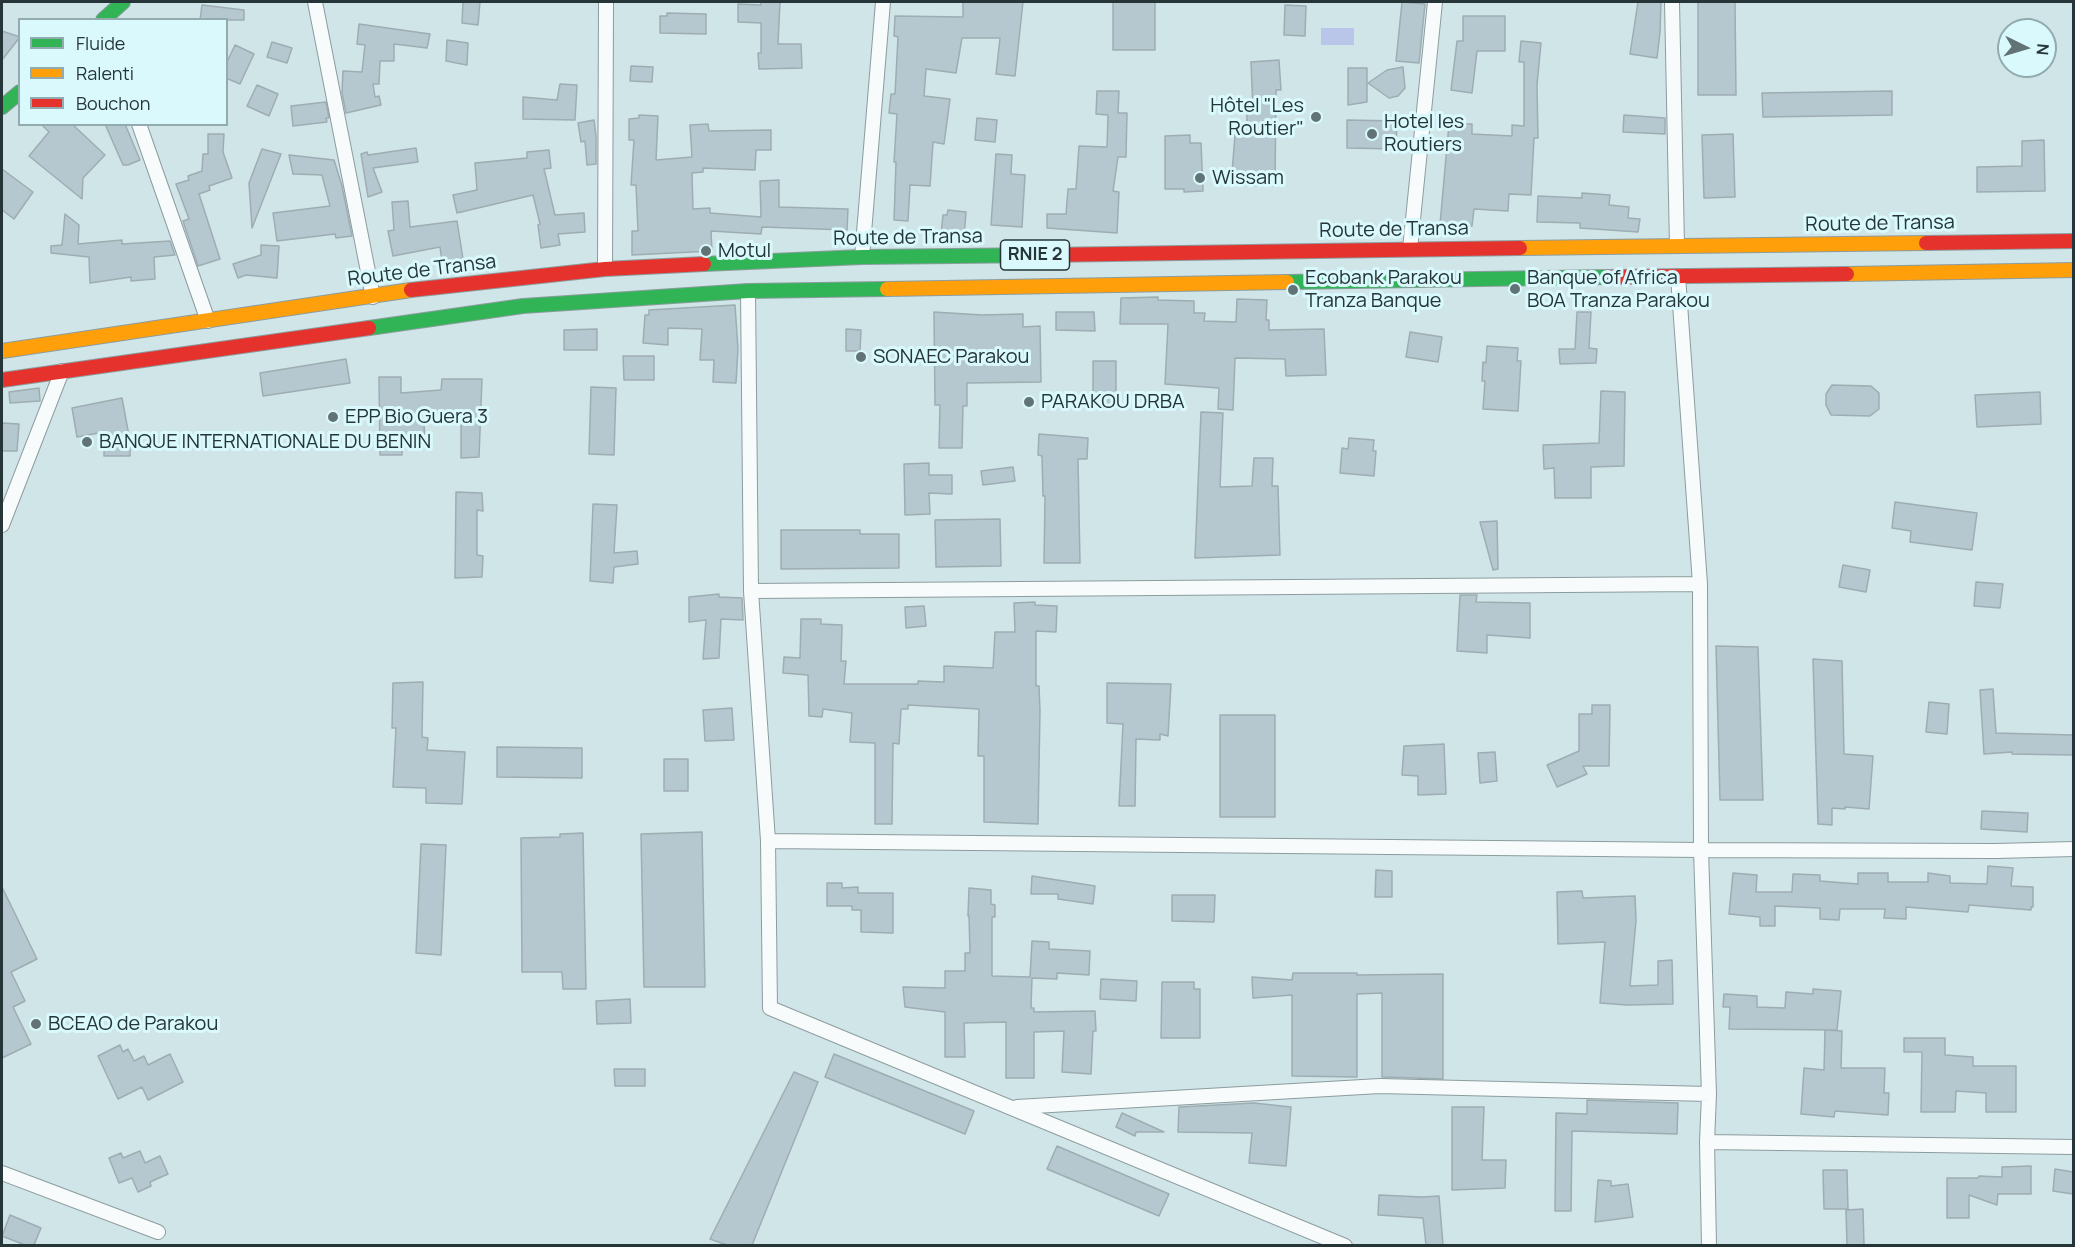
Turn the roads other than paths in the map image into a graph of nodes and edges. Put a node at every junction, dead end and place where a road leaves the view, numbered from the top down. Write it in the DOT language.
graph roads {
  1 [pos="123,2"];
  2 [pos="315,2"];
  3 [pos="606,2"];
  4 [pos="883,2"];
  5 [pos="1435,2"];
  6 [pos="1672,2"];
  7 [pos="105,18"];
  8 [pos="18,94"];
  9 [pos="2,107"];
  10 [pos="140,126"];
  11 [pos="2073,241"];
  12 [pos="1677,246"];
  13 [pos="1410,249"];
  14 [pos="862,257"];
  15 [pos="1756,260"];
  16 [pos="605,269"];
  17 [pos="2073,270"];
  18 [pos="1678,276"];
  19 [pos="748,291"];
  20 [pos="373,297"];
  21 [pos="208,321"];
  22 [pos="2,351"];
  23 [pos="62,371"];
  24 [pos="2,380"];
  25 [pos="2,525"];
  26 [pos="1700,584"];
  27 [pos="751,591"];
  28 [pos="768,841"];
  29 [pos="2073,849"];
  30 [pos="1701,850"];
  31 [pos="1708,1094"];
  32 [pos="1012,1107"];
  33 [pos="1707,1142"];
  34 [pos="2073,1147"];
  35 [pos="2,1173"];
  36 [pos="158,1232"];
  37 [pos="1345,1245"];
  38 [pos="1709,1245"];
  1 -- 7 [label="main road"];
  2 -- 20 [label="street"];
  3 -- 16 [label="street"];
  4 -- 14 [label="street"];
  5 -- 13 [label="street"];
  6 -- 12 [label="street"];
  8 -- 9 [label="main road"];
  10 -- 21 [label="street"];
  11 -- 15 [label="main road, Route de Transa / RNIE 2"];
  12 -- 13 [label="main road, Route de Transa / RNIE 2"];
  12 -- 15 [label="main road, Route de Transa / RNIE 2"];
  13 -- 14 [label="main road, Route de Transa / RNIE 2"];
  14 -- 16 [label="main road, Route de Transa / RNIE 2"];
  15 -- 17 [label="main road, Route de Transa / RNIE 2"];
  15 -- 18 [label="main road, Route de Transa / RNIE 2"];
  16 -- 20 [label="main road, Route de Transa / RNIE 2"];
  18 -- 19 [label="main road, Route de Transa / RNIE 2"];
  18 -- 26 [label="street"];
  19 -- 23 [label="main road, Route de Transa / RNIE 2"];
  19 -- 27 [label="street"];
  20 -- 21 [label="main road, Route de Transa / RNIE 2"];
  21 -- 22 [label="main road, Route de Transa / RNIE 2"];
  23 -- 24 [label="main road, Route de Transa / RNIE 2"];
  23 -- 25 [label="street"];
  26 -- 27 [label="street"];
  26 -- 30 [label="street"];
  27 -- 28 [label="street"];
  28 -- 30 [label="street"];
  28 -- 32 [label="street"];
  29 -- 30 [label="street"];
  30 -- 31 [label="street"];
  31 -- 32 [label="street"];
  31 -- 33 [label="street"];
  32 -- 37 [label="street"];
  33 -- 34 [label="street"];
  33 -- 38 [label="street"];
  35 -- 36 [label="street"];
}
